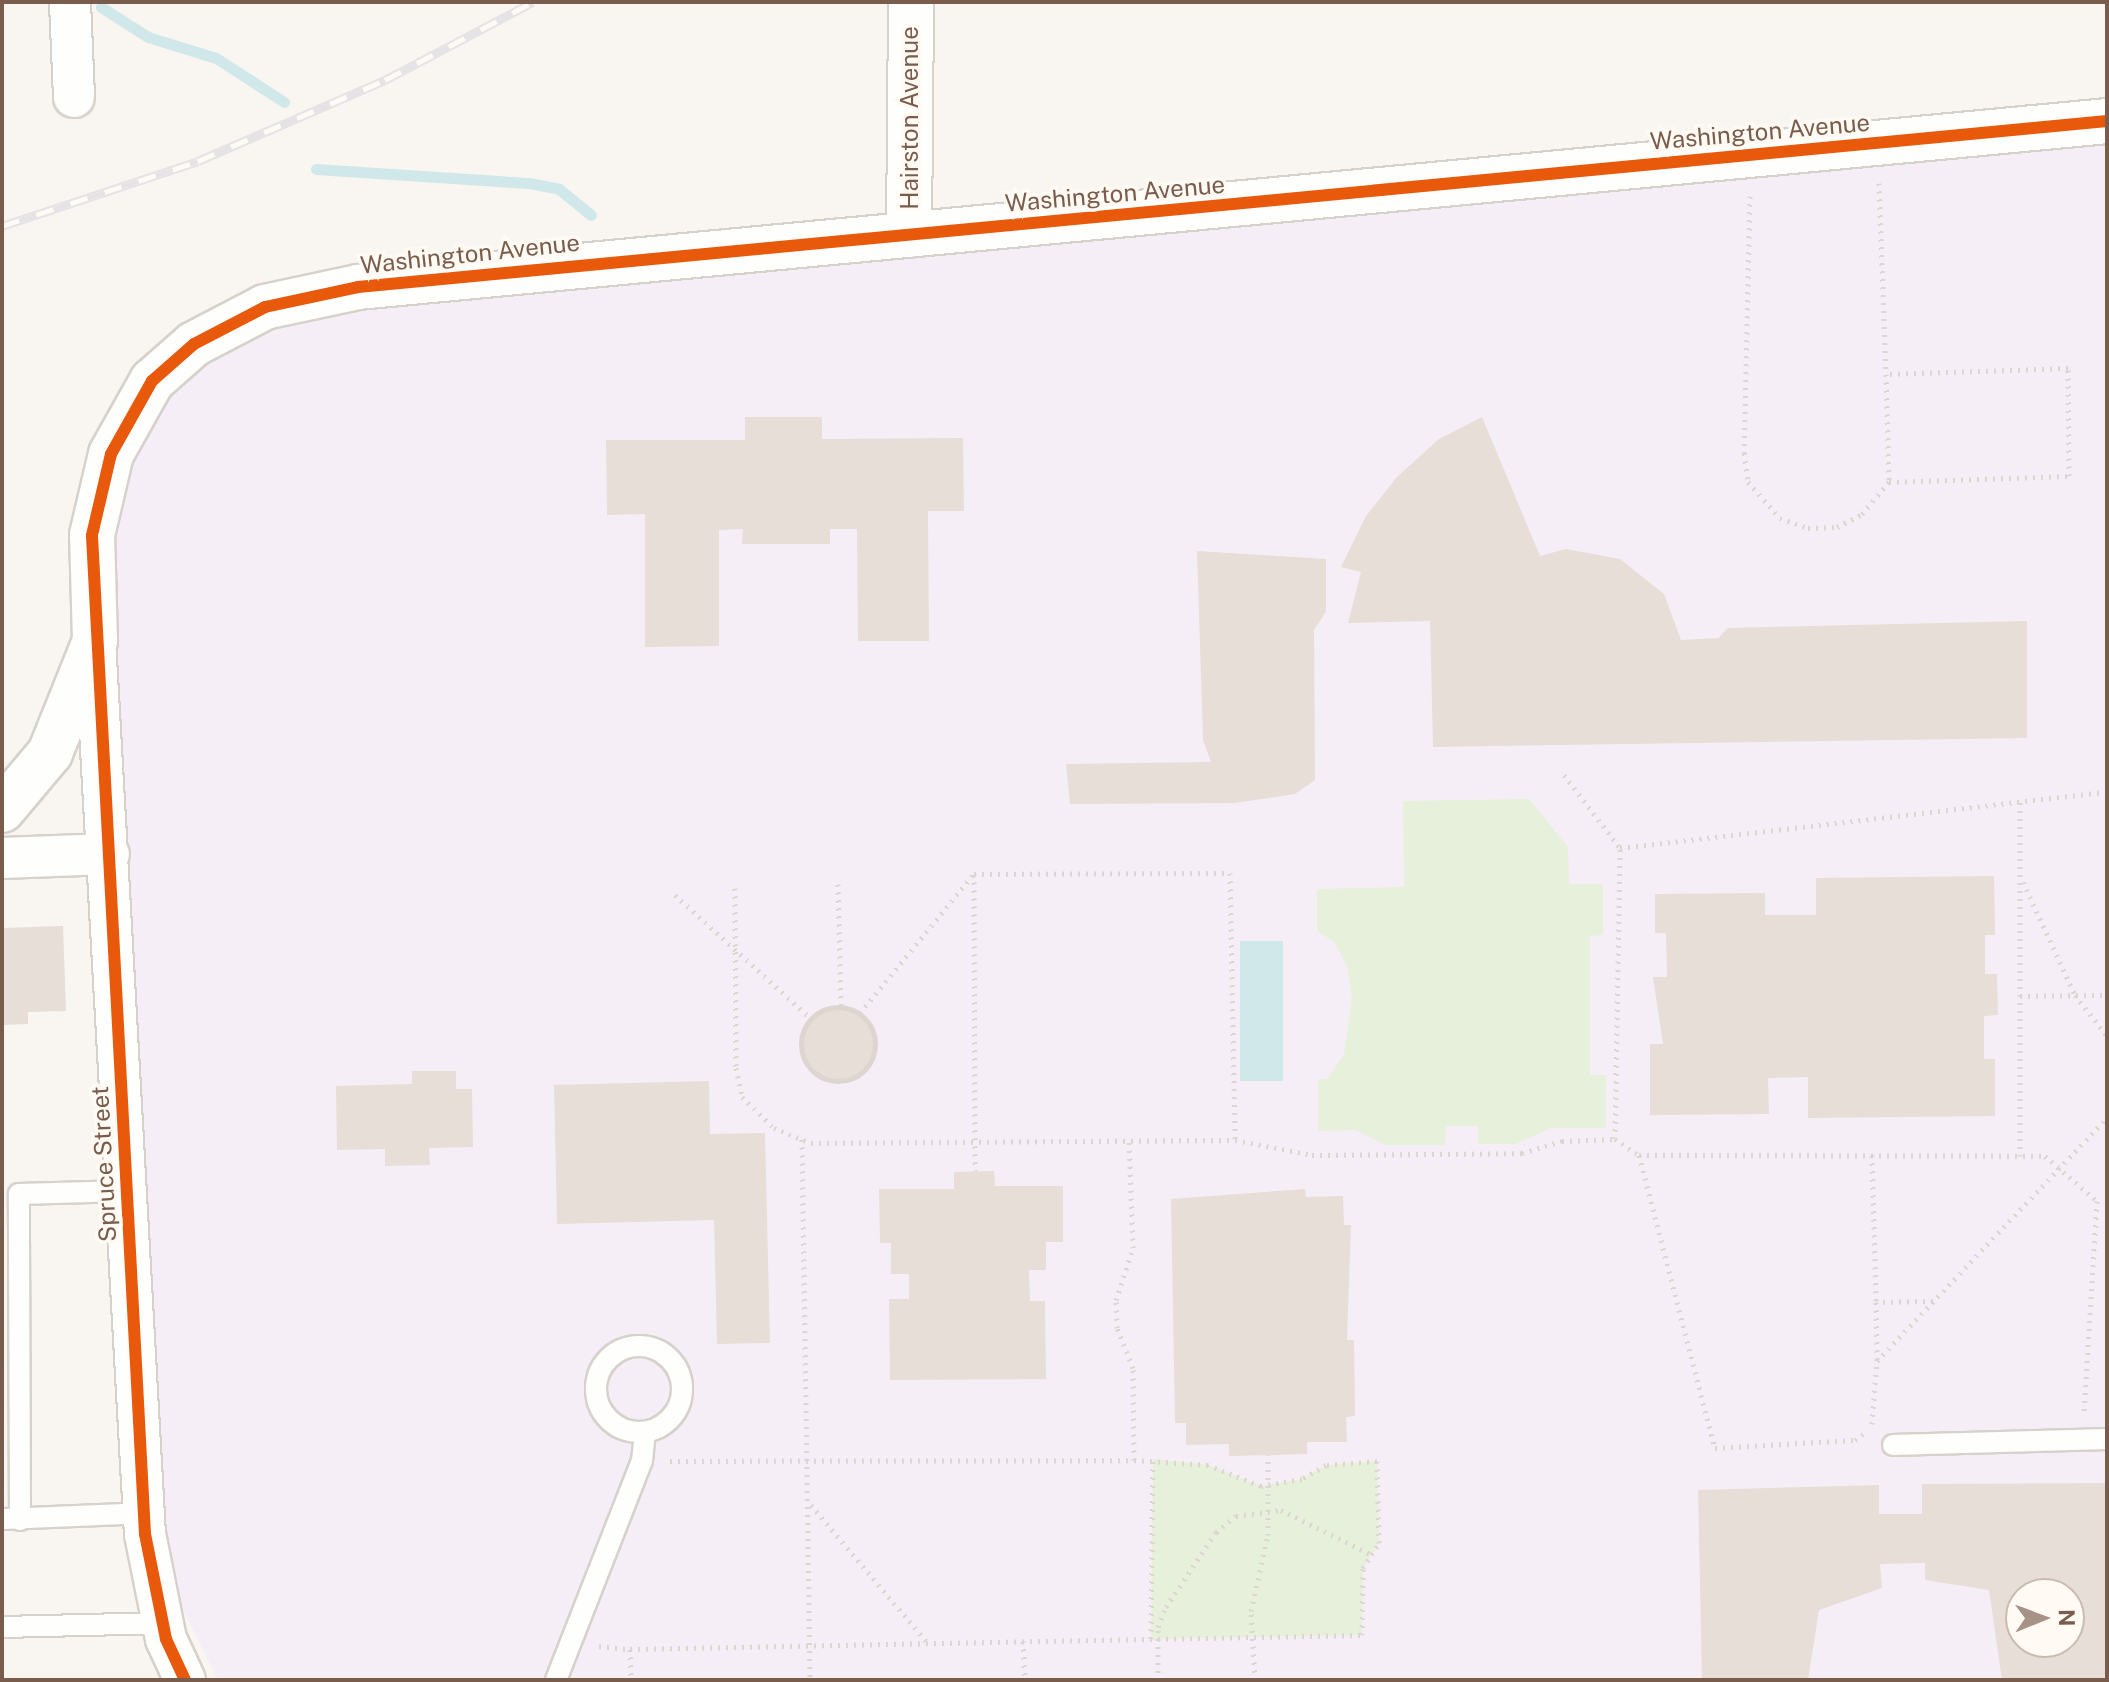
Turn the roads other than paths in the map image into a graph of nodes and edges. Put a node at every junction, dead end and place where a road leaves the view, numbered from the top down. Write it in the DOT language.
graph roads {
  1 [pos="70,2"];
  2 [pos="911,2"];
  3 [pos="74,97"];
  4 [pos="2107,121"];
  5 [pos="909,235"];
  6 [pos="95,641"];
  7 [pos="2,810"];
  8 [pos="109,854"];
  9 [pos="2,858"];
  10 [pos="127,1191"];
  11 [pos="11,1195"];
  12 [pos="645,1432"];
  13 [pos="2107,1439"];
  14 [pos="1893,1445"];
  15 [pos="144,1513"];
  16 [pos="11,1520"];
  17 [pos="163,1623"];
  18 [pos="2,1627"];
  19 [pos="185,1680"];
  20 [pos="556,1680"];
  1 -- 3 [label="street"];
  2 -- 5 [label="street, Hairston Avenue"];
  4 -- 5 [label="street, Washington Avenue"];
  5 -- 6 [label="street, Washington Avenue"];
  6 -- 7 [label="street"];
  6 -- 8 [label="street, Spruce Street"];
  8 -- 9 [label="street"];
  8 -- 10 [label="street, Spruce Street"];
  10 -- 11 [label="lane"];
  10 -- 15 [label="street, Spruce Street"];
  11 -- 16 [label="lane"];
  12 -- 12 [label="lane"];
  12 -- 20 [label="lane"];
  13 -- 14 [label="lane"];
  15 -- 16 [label="lane"];
  15 -- 17 [label="street, Spruce Street"];
  17 -- 18 [label="lane"];
  17 -- 19 [label="street, Spruce Street"];
}
